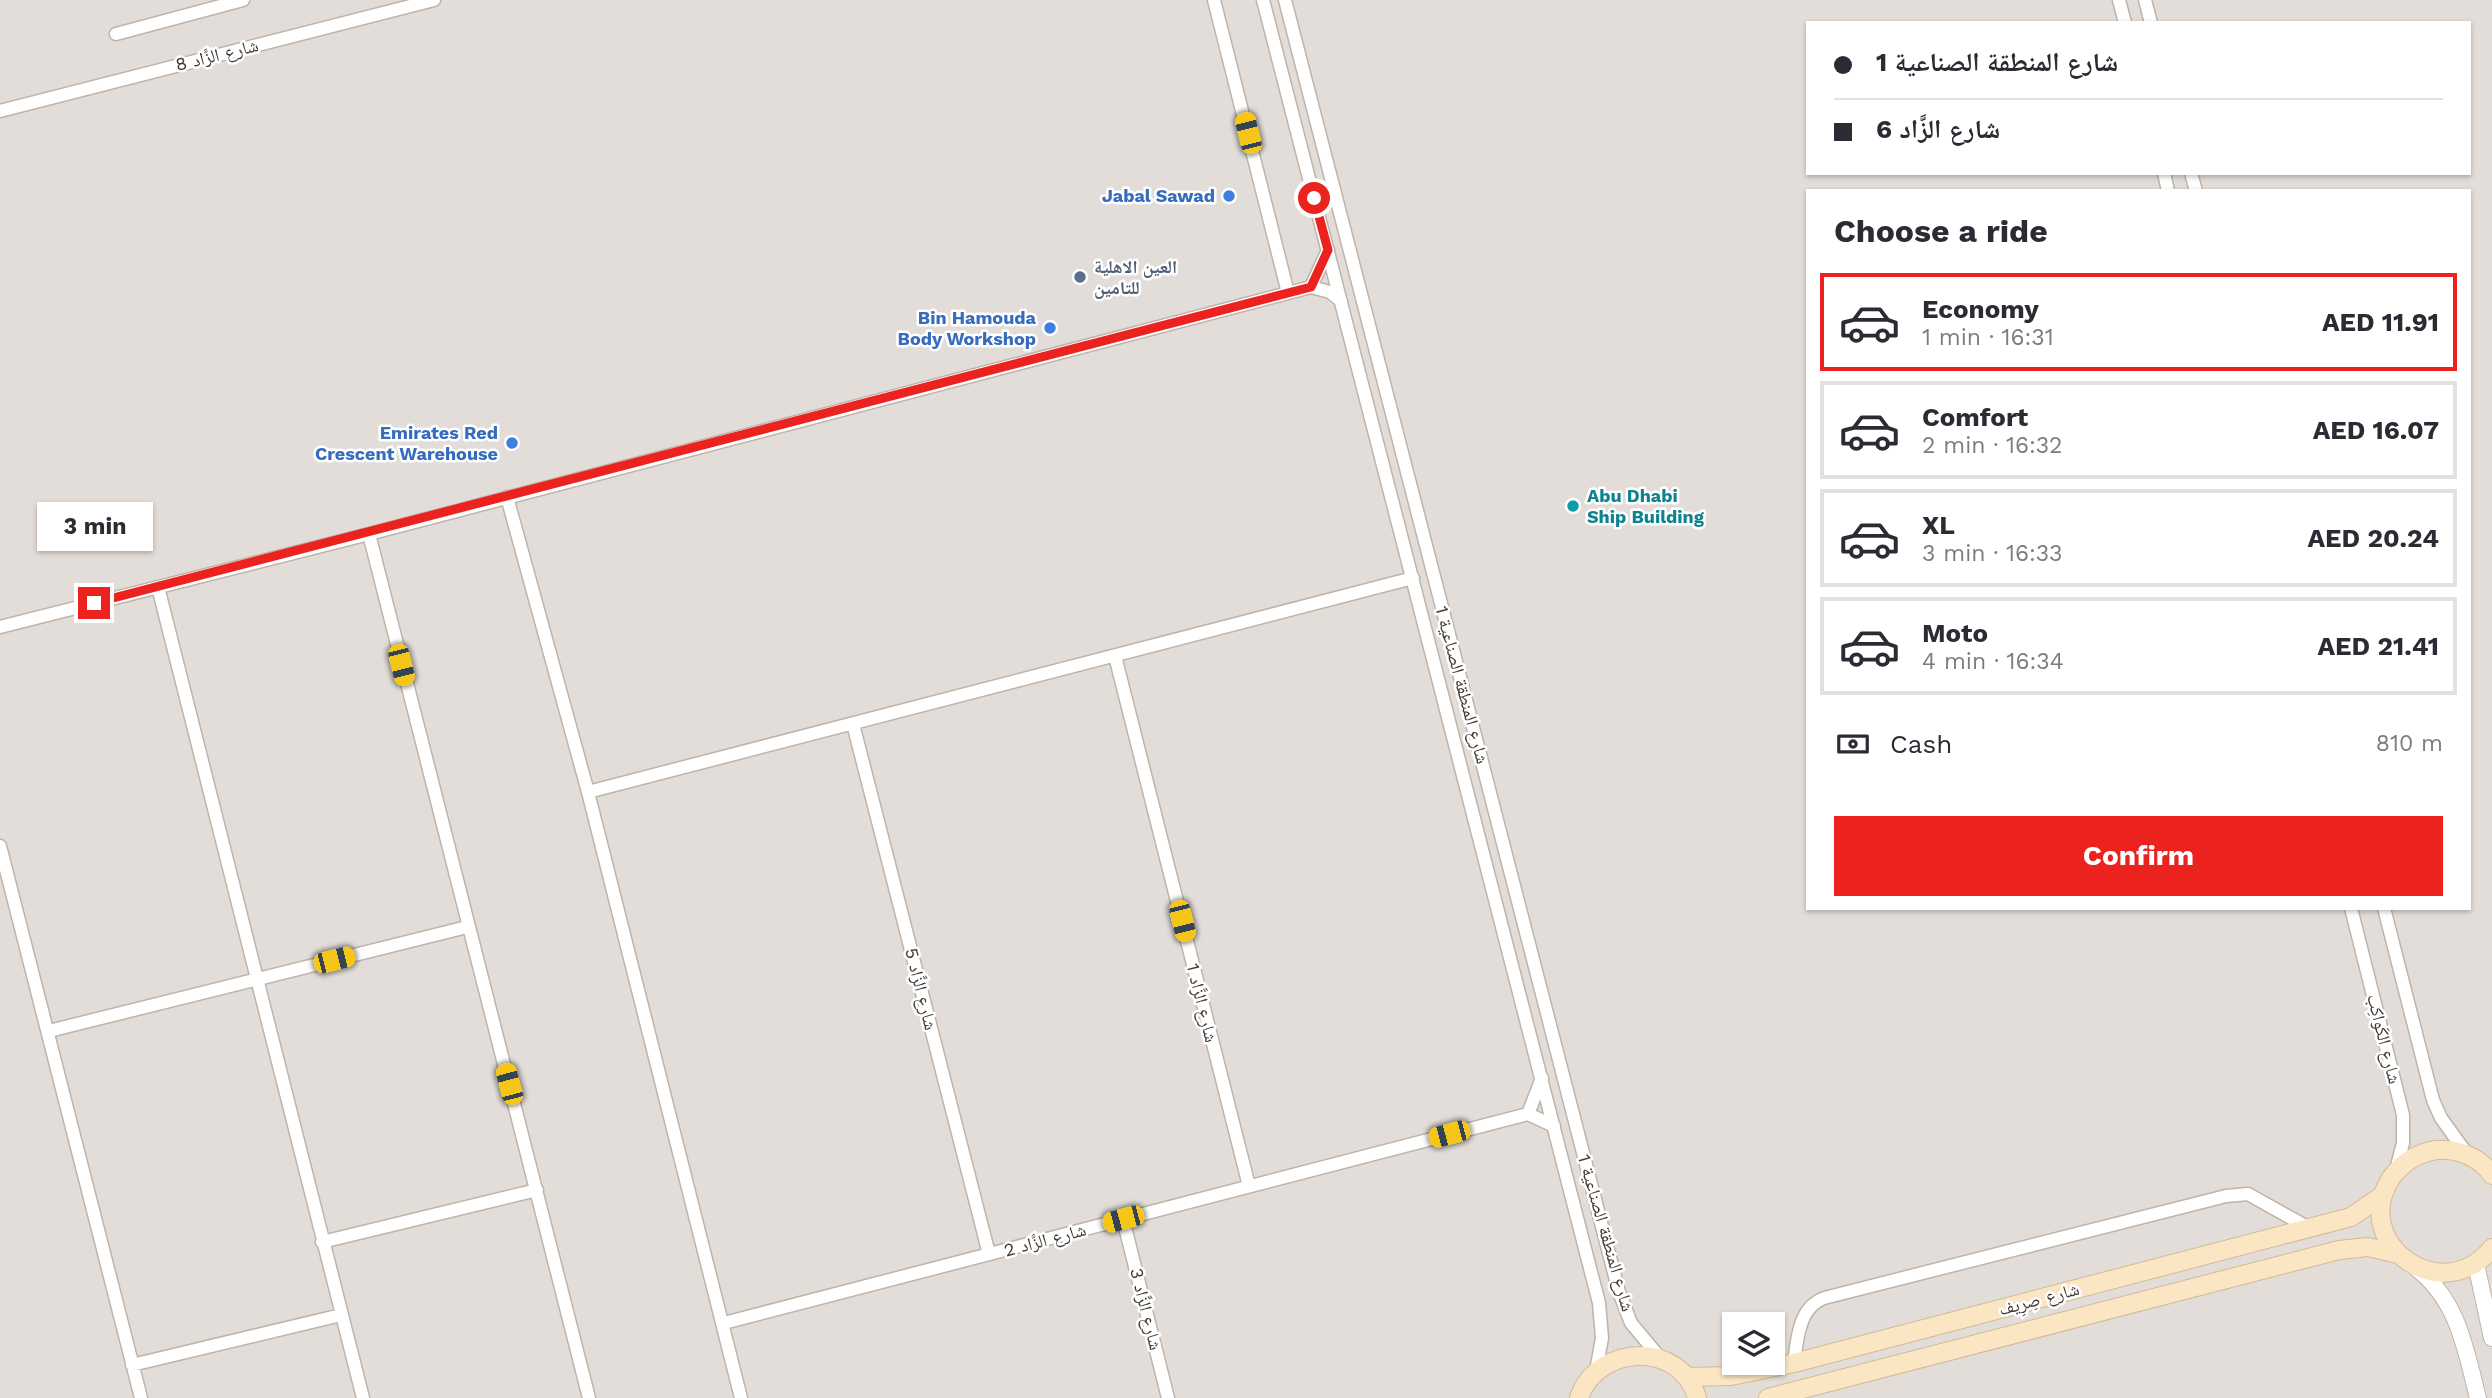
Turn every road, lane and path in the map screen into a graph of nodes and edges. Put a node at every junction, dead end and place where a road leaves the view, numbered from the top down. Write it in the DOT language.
graph roads {
  1 [pos="243,0"];
  2 [pos="434,0"];
  3 [pos="1214,0"];
  4 [pos="1263,0"];
  5 [pos="1285,0"];
  6 [pos="2119,0"];
  7 [pos="2145,0"];
  8 [pos="2124,21"];
  9 [pos="2150,21"];
  10 [pos="116,34"];
  11 [pos="0,111"];
  12 [pos="1328,250"];
  13 [pos="1311,287"];
  14 [pos="1288,293"];
  15 [pos="1341,301"];
  16 [pos="507,497"];
  17 [pos="369,534"];
  18 [pos="1413,578"];
  19 [pos="158,587"];
  20 [pos="0,627"];
  21 [pos="1115,656"];
  22 [pos="853,724"];
  23 [pos="588,792"];
  24 [pos="0,846"];
  25 [pos="2352,910"];
  26 [pos="2385,910"];
  27 [pos="467,927"];
  28 [pos="255,979"];
  29 [pos="49,1031"];
  30 [pos="1542,1078"];
  31 [pos="1528,1114"];
  32 [pos="1554,1126"];
  33 [pos="2479,1158"];
  34 [pos="2396,1171"];
  35 [pos="2492,1175"];
  36 [pos="1249,1186"];
  37 [pos="537,1189"];
  38 [pos="2383,1195"];
  39 [pos="1123,1219"];
  40 [pos="2309,1228"];
  41 [pos="322,1242"];
  42 [pos="2492,1248"];
  43 [pos="989,1254"];
  44 [pos="2398,1254"];
  45 [pos="2476,1264"];
  46 [pos="2414,1266"];
  47 [pos="341,1315"];
  48 [pos="724,1323"];
  49 [pos="2492,1338"];
  50 [pos="1661,1359"];
  51 [pos="1794,1363"];
  52 [pos="132,1365"];
  53 [pos="1596,1371"];
  54 [pos="1686,1377"];
  55 [pos="141,1398"];
  56 [pos="363,1398"];
  57 [pos="589,1398"];
  58 [pos="741,1398"];
  59 [pos="1168,1398"];
  60 [pos="1579,1398"];
  61 [pos="1697,1398"];
  62 [pos="1768,1398"];
  63 [pos="2478,1398"];
  1 -- 10 [label="street"];
  2 -- 11 [label="street, شارع الزَّاد 8"];
  3 -- 14 [label="street"];
  4 -- 12 [label="street, شارع المنطقة الصناعية 1"];
  5 -- 50 [label="street, شارع المنطقة الصناعية 1"];
  6 -- 8 [label="street"];
  7 -- 9 [label="street"];
  12 -- 13 [label="street"];
  12 -- 15 [label="street, شارع المنطقة الصناعية 1"];
  13 -- 14 [label="street"];
  13 -- 15 [label="street"];
  14 -- 16 [label="street"];
  15 -- 18 [label="street, شارع المنطقة الصناعية 1"];
  16 -- 17 [label="street"];
  16 -- 23 [label="street"];
  17 -- 19 [label="street"];
  17 -- 27 [label="street"];
  18 -- 21 [label="street"];
  18 -- 30 [label="street, شارع المنطقة الصناعية 1"];
  19 -- 20 [label="street"];
  19 -- 28 [label="street"];
  21 -- 22 [label="street"];
  21 -- 36 [label="street, شارع الزَّاد 1"];
  22 -- 23 [label="street"];
  22 -- 43 [label="street, شارع الزَّاد 5"];
  23 -- 48 [label="street"];
  24 -- 29 [label="street"];
  25 -- 34 [label="street, شارع الكَواكِب"];
  26 -- 33 [label="street, شارع الكَواكِب"];
  27 -- 28 [label="street"];
  27 -- 37 [label="street"];
  28 -- 29 [label="street"];
  28 -- 41 [label="street"];
  29 -- 52 [label="street"];
  30 -- 31 [label="street"];
  30 -- 32 [label="street, شارع المنطقة الصناعية 1"];
  31 -- 32 [label="street"];
  31 -- 36 [label="street, شارع الزَّاد 2"];
  32 -- 53 [label="street, شارع المنطقة الصناعية 1"];
  33 -- 34 [label="main road"];
  33 -- 35 [label="main road"];
  34 -- 38 [label="main road"];
  36 -- 39 [label="street, شارع الزَّاد 2"];
  37 -- 41 [label="street"];
  37 -- 57 [label="street"];
  38 -- 40 [label="main road, شارع صِرِيف"];
  38 -- 44 [label="main road"];
  39 -- 43 [label="street, شارع الزَّاد 2"];
  39 -- 59 [label="street, شارع الزَّاد 3"];
  40 -- 51 [label="main road, شارع صِرِيف"];
  40 -- 51 [label="street"];
  41 -- 47 [label="street"];
  42 -- 45 [label="main road"];
  43 -- 48 [label="street, شارع الزَّاد 2"];
  44 -- 46 [label="main road"];
  44 -- 62 [label="main road, شارع صِرِيف"];
  45 -- 46 [label="main road"];
  45 -- 49 [label="street"];
  46 -- 63 [label="street"];
  47 -- 52 [label="street"];
  47 -- 56 [label="street"];
  48 -- 58 [label="street"];
  50 -- 53 [label="main road"];
  50 -- 54 [label="main road"];
  51 -- 54 [label="main road, شارع صِرِيف"];
  52 -- 55 [label="street"];
  53 -- 60 [label="main road"];
  54 -- 61 [label="main road"];
}
